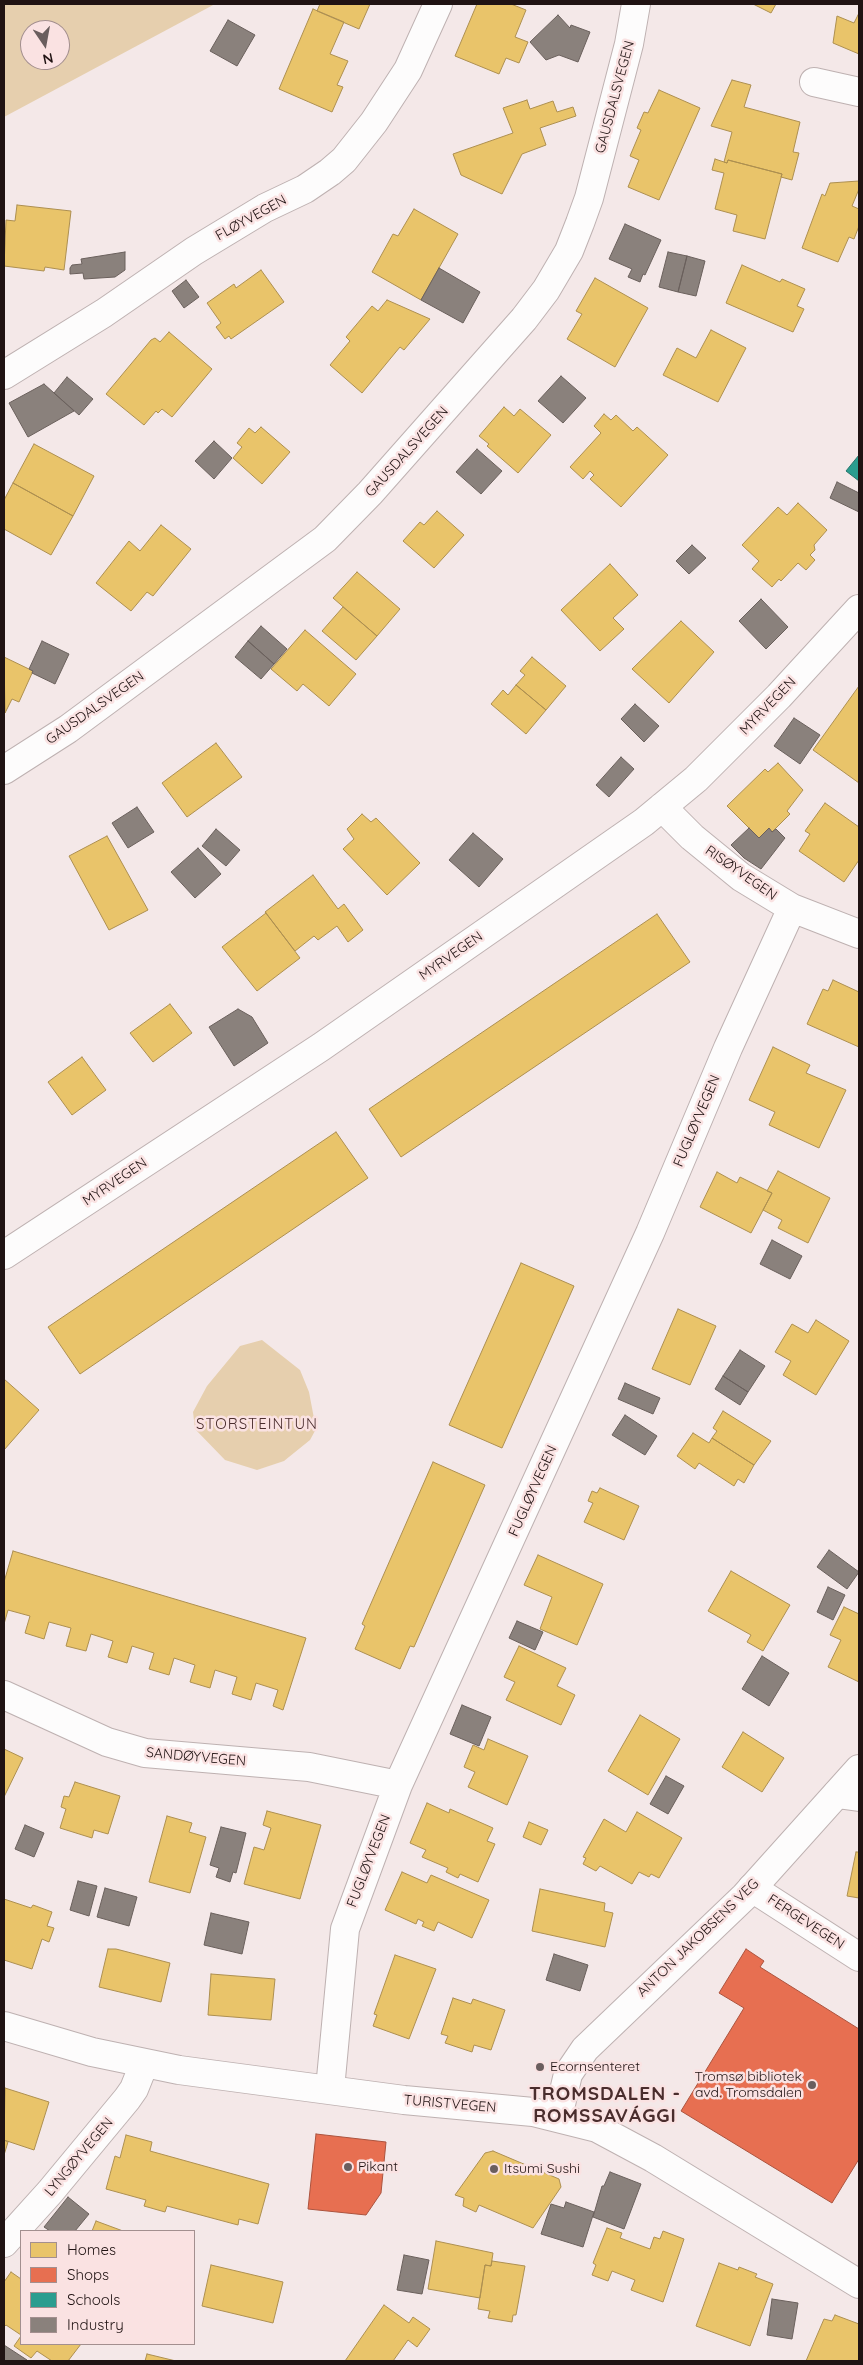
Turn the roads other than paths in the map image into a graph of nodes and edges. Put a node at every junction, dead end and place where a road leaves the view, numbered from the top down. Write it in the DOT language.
graph roads {
  1 [pos="438,4"];
  2 [pos="636,4"];
  3 [pos="814,82"];
  4 [pos="859,92"];
  5 [pos="4,375"];
  6 [pos="859,609"];
  7 [pos="4,770"];
  8 [pos="662,807"];
  9 [pos="792,908"];
  10 [pos="859,934"];
  11 [pos="4,1255"];
  12 [pos="4,1695"];
  13 [pos="859,1769"];
  14 [pos="398,1785"];
  15 [pos="848,1796"];
  16 [pos="752,1888"];
  17 [pos="859,1957"];
  18 [pos="4,2026"];
  19 [pos="144,2064"];
  20 [pos="330,2089"];
  21 [pos="558,2117"];
  22 [pos="4,2243"];
  23 [pos="859,2284"];
  1 -- 5 [label="street, FLØYVEGEN"];
  2 -- 7 [label="street, GAUSDALSVEGEN"];
  3 -- 4 [label="street"];
  6 -- 8 [label="street, MYRVEGEN"];
  8 -- 9 [label="street, RISØYVEGEN"];
  8 -- 11 [label="street, MYRVEGEN"];
  9 -- 10 [label="street, RISØYVEGEN"];
  9 -- 14 [label="street, FUGLØYVEGEN"];
  12 -- 14 [label="street, SANDØYVEGEN"];
  13 -- 15 [label="street, ANTON JAKOBSENS VEG"];
  14 -- 20 [label="street, FUGLØYVEGEN"];
  15 -- 16 [label="street, ANTON JAKOBSENS VEG"];
  16 -- 17 [label="street, FERGEVEGEN"];
  16 -- 21 [label="street, ANTON JAKOBSENS VEG"];
  18 -- 19 [label="street, TURISTVEGEN"];
  19 -- 20 [label="street, TURISTVEGEN"];
  19 -- 22 [label="street, LYNGØYVEGEN"];
  20 -- 21 [label="street, TURISTVEGEN"];
  21 -- 23 [label="street, TURISTVEGEN"];
}
